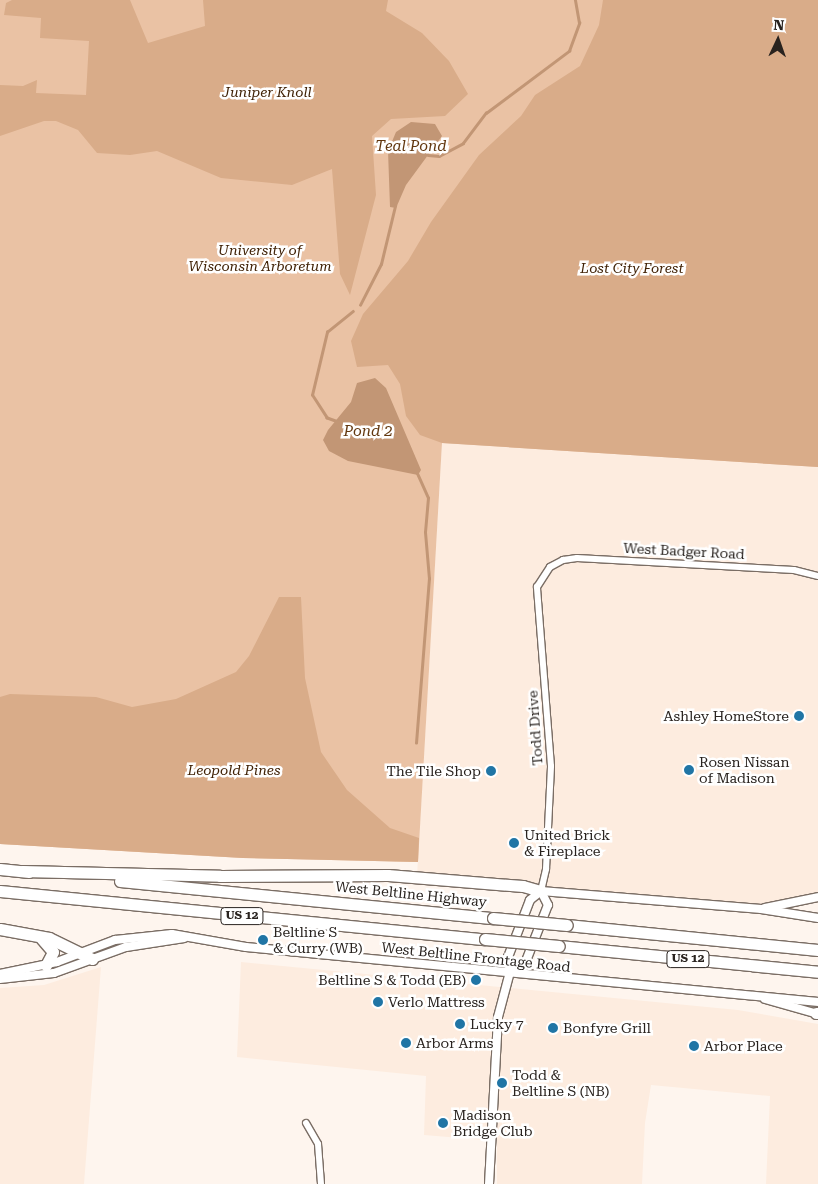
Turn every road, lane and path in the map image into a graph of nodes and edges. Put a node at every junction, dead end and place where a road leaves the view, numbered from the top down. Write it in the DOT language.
graph roads {
  1 [pos="550,567"];
  2 [pos="818,576"];
  3 [pos="0,869"];
  4 [pos="22,871"];
  5 [pos="541,891"];
  6 [pos="0,892"];
  7 [pos="818,897"];
  8 [pos="761,909"];
  9 [pos="818,918"];
  10 [pos="0,929"];
  11 [pos="38,936"];
  12 [pos="184,938"];
  13 [pos="818,950"];
  14 [pos="78,954"];
  15 [pos="92,959"];
  16 [pos="46,965"];
  17 [pos="510,972"];
  18 [pos="818,972"];
  19 [pos="0,974"];
  20 [pos="0,979"];
  21 [pos="765,999"];
  22 [pos="817,1010"];
  23 [pos="306,1123"];
  24 [pos="321,1184"];
  25 [pos="489,1184"];
  1 -- 2 [label="street, West Badger Road"];
  1 -- 5 [label="street, Todd Drive"];
  3 -- 4 [label="highway, West Beltline Highway / US 12"];
  4 -- 5 [label="highway"];
  4 -- 13 [label="highway, West Beltline Highway / US 12, bridge"];
  5 -- 8 [label="street"];
  5 -- 17 [label="street, Todd Drive"];
  5 -- 17 [label="street, Todd Drive"];
  6 -- 18 [label="highway, US 12, bridge"];
  7 -- 8 [label="street"];
  8 -- 9 [label="street"];
  10 -- 11 [label="highway"];
  11 -- 14 [label="highway"];
  11 -- 16 [label="highway"];
  12 -- 14 [label="street, West Beltline Frontage Road"];
  12 -- 15 [label="street, West Beltline Frontage Road"];
  12 -- 17 [label="street, West Beltline Frontage Road"];
  14 -- 15 [label="highway"];
  14 -- 16 [label="street, West Beltline Frontage Road"];
  15 -- 20 [label="street, West Beltline Frontage Road"];
  16 -- 19 [label="street, West Beltline Frontage Road"];
  17 -- 21 [label="street, West Beltline Frontage Road"];
  17 -- 25 [label="street, Todd Drive"];
  21 -- 22 [label="street, West Beltline Frontage Road"];
  21 -- 22 [label="street, West Beltline Frontage Road"];
  23 -- 24 [label="street"];
}
